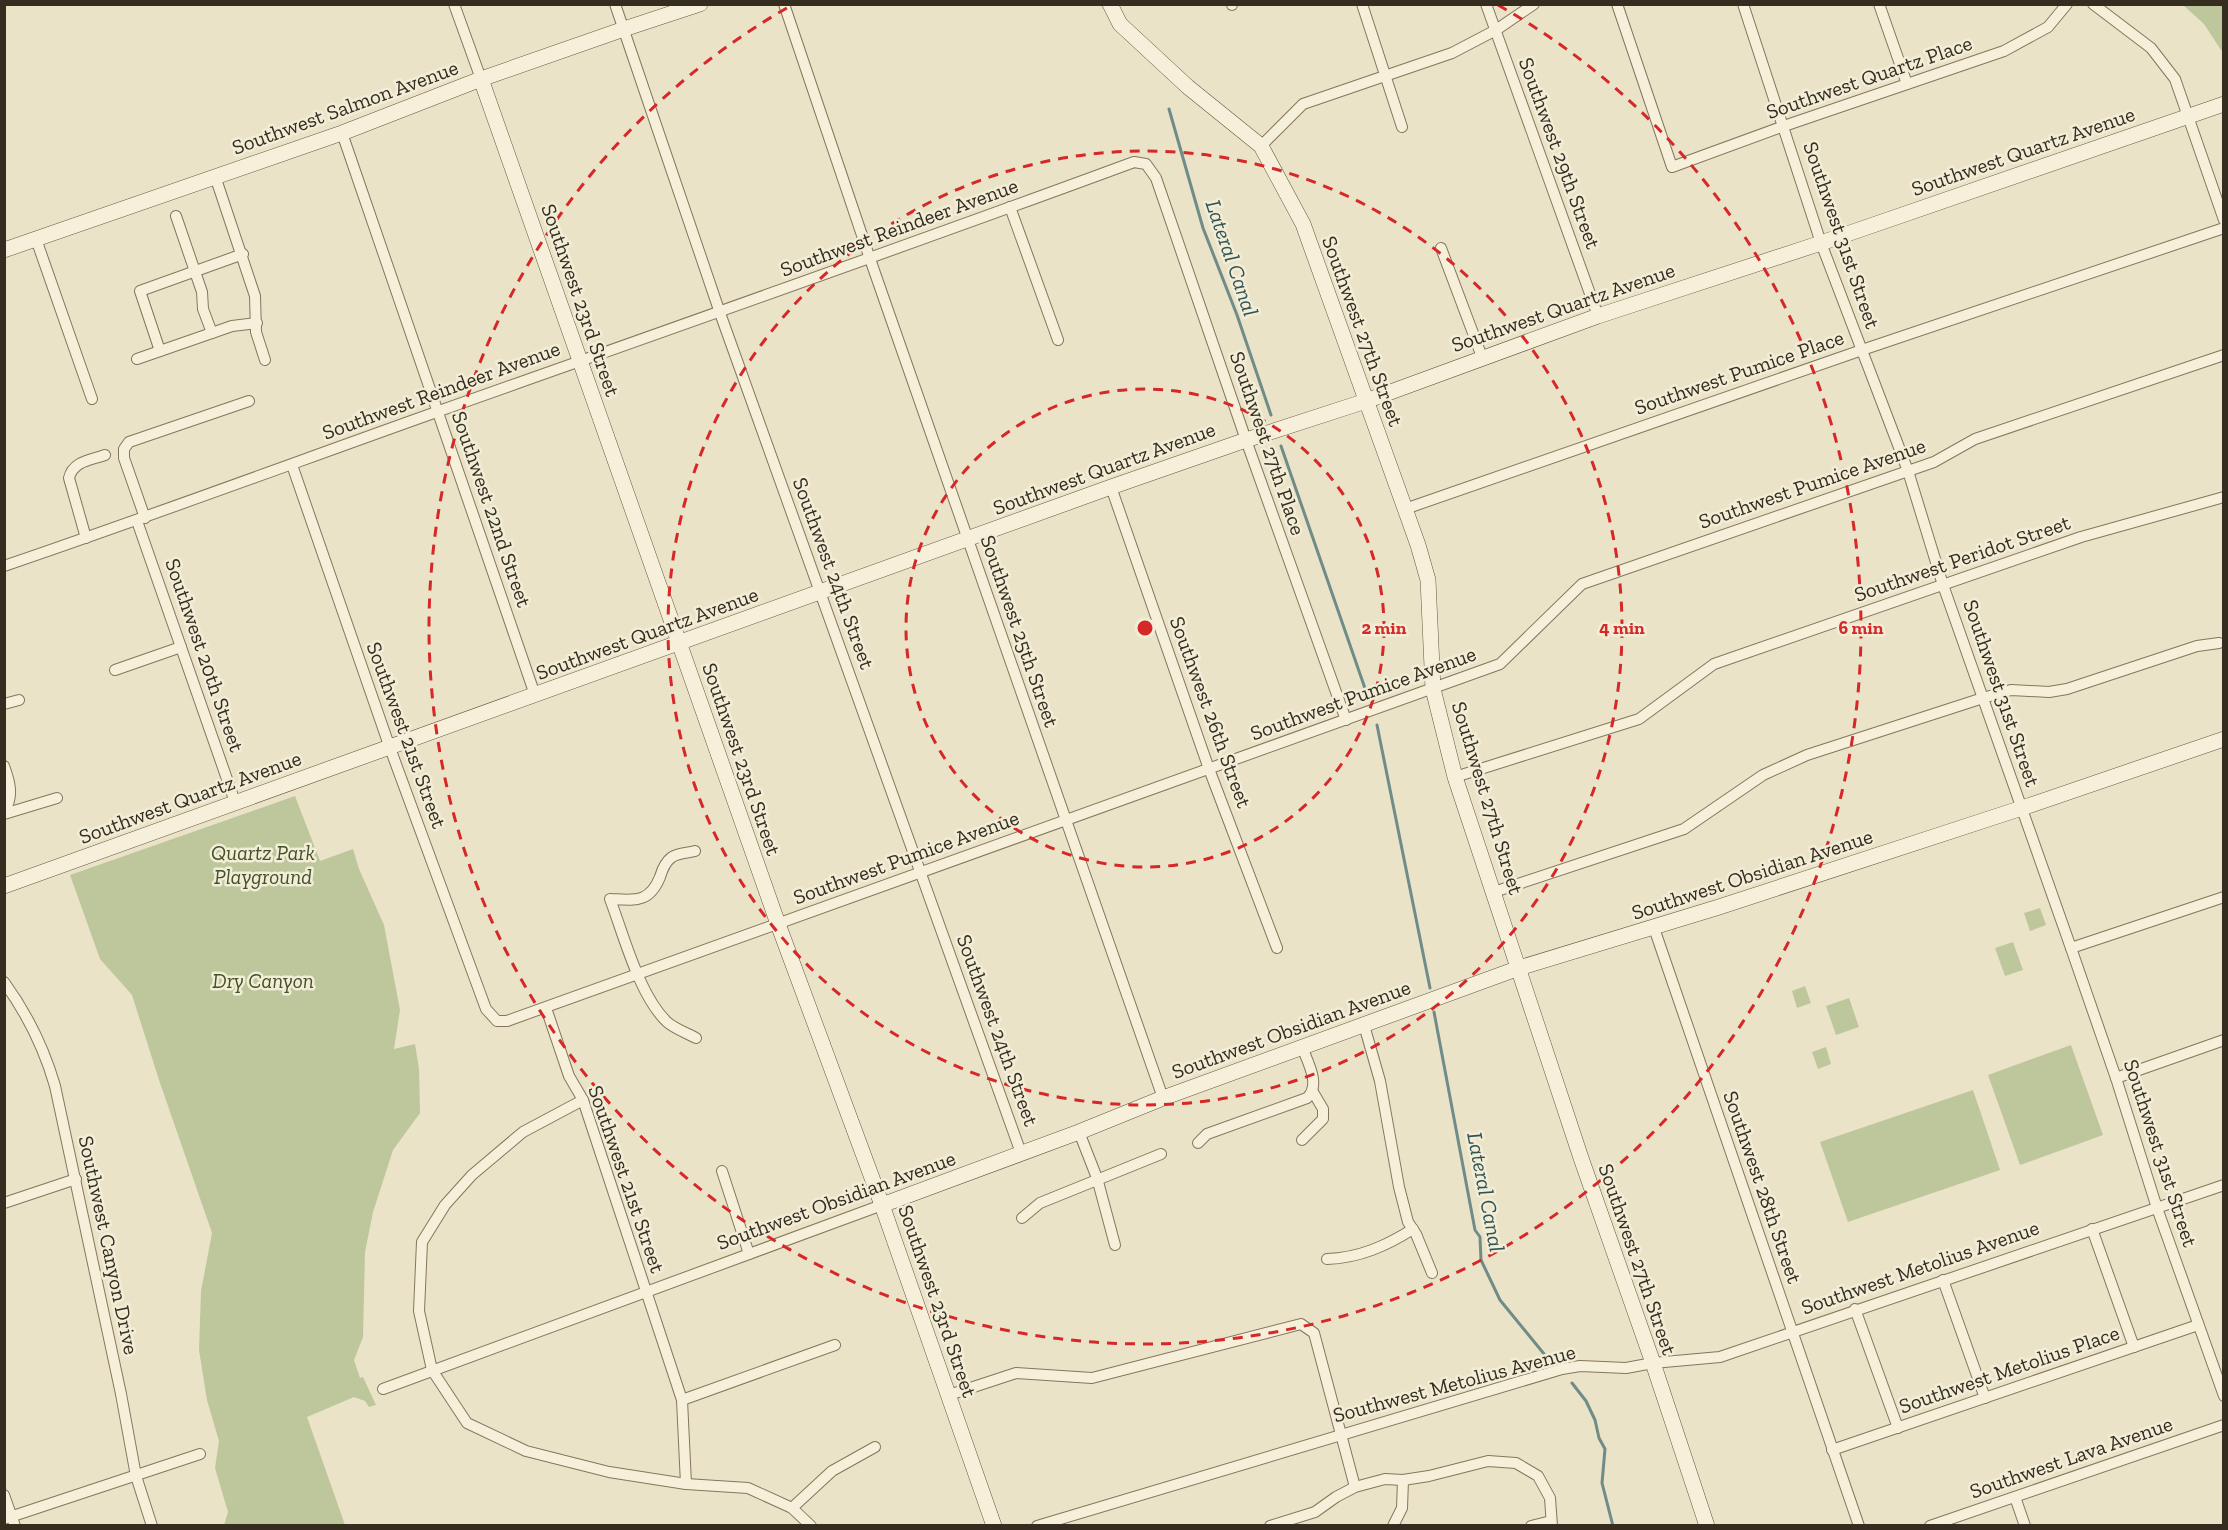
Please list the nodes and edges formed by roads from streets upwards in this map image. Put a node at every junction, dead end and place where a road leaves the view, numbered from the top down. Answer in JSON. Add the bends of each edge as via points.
{"nodes":[{"id":1,"x":454,"y":4,"type":"edge"},
{"id":2,"x":615,"y":4,"type":"edge"},
{"id":3,"x":700,"y":4,"type":"edge"},
{"id":4,"x":784,"y":4,"type":"edge"},
{"id":5,"x":1110,"y":4,"type":"edge"},
{"id":6,"x":1362,"y":4,"type":"edge"},
{"id":7,"x":1486,"y":4,"type":"edge"},
{"id":8,"x":1534,"y":4,"type":"edge"},
{"id":9,"x":1617,"y":4,"type":"edge"},
{"id":10,"x":1743,"y":4,"type":"edge"},
{"id":11,"x":1880,"y":4,"type":"edge"},
{"id":12,"x":2067,"y":4,"type":"edge"},
{"id":13,"x":2093,"y":4,"type":"edge"},
{"id":14,"x":624,"y":28,"type":"junction"},
{"id":15,"x":1496,"y":30,"type":"junction"},
{"id":16,"x":1386,"y":76,"type":"junction"},
{"id":17,"x":481,"y":79,"type":"junction"},
{"id":18,"x":1907,"y":84,"type":"junction"},
{"id":19,"x":2223,"y":104,"type":"edge"},
{"id":20,"x":2187,"y":117,"type":"junction"},
{"id":21,"x":1784,"y":126,"type":"junction"},
{"id":22,"x":1402,"y":127,"type":"dead end"},
{"id":23,"x":342,"y":133,"type":"junction"},
{"id":24,"x":1261,"y":146,"type":"junction"},
{"id":25,"x":215,"y":176,"type":"junction"},
{"id":26,"x":1156,"y":178,"type":"joint"},
{"id":27,"x":1010,"y":207,"type":"junction"},
{"id":28,"x":176,"y":216,"type":"dead end"},
{"id":29,"x":2223,"y":220,"type":"edge"},
{"id":30,"x":2223,"y":228,"type":"edge"},
{"id":31,"x":36,"y":239,"type":"junction"},
{"id":32,"x":1821,"y":243,"type":"junction"},
{"id":33,"x":1441,"y":248,"type":"dead end"},
{"id":34,"x":4,"y":250,"type":"edge"},
{"id":35,"x":243,"y":254,"type":"junction"},
{"id":36,"x":869,"y":256,"type":"junction"},
{"id":37,"x":194,"y":272,"type":"junction"},
{"id":38,"x":720,"y":313,"type":"junction"},
{"id":39,"x":1598,"y":316,"type":"junction"},
{"id":40,"x":257,"y":322,"type":"junction"},
{"id":41,"x":212,"y":333,"type":"junction"},
{"id":42,"x":1058,"y":340,"type":"dead end"},
{"id":43,"x":1862,"y":350,"type":"junction"},
{"id":44,"x":160,"y":351,"type":"junction"},
{"id":45,"x":2223,"y":355,"type":"edge"},
{"id":46,"x":1482,"y":357,"type":"junction"},
{"id":47,"x":137,"y":359,"type":"dead end"},
{"id":48,"x":265,"y":360,"type":"dead end"},
{"id":49,"x":580,"y":361,"type":"junction"},
{"id":50,"x":92,"y":399,"type":"dead end"},
{"id":51,"x":249,"y":401,"type":"dead end"},
{"id":52,"x":1366,"y":401,"type":"junction"},
{"id":53,"x":438,"y":411,"type":"junction"},
{"id":54,"x":1246,"y":440,"type":"junction"},
{"id":55,"x":105,"y":455,"type":"dead end"},
{"id":56,"x":292,"y":465,"type":"junction"},
{"id":57,"x":1908,"y":471,"type":"junction"},
{"id":58,"x":1111,"y":487,"type":"junction"},
{"id":59,"x":2223,"y":497,"type":"edge"},
{"id":60,"x":1405,"y":509,"type":"junction"},
{"id":61,"x":141,"y":520,"type":"junction"},
{"id":62,"x":86,"y":538,"type":"junction"},
{"id":63,"x":968,"y":539,"type":"junction"},
{"id":64,"x":4,"y":567,"type":"edge"},
{"id":65,"x":1943,"y":585,"type":"junction"},
{"id":66,"x":820,"y":593,"type":"junction"},
{"id":67,"x":679,"y":643,"type":"junction"},
{"id":68,"x":2219,"y":643,"type":"dead end"},
{"id":69,"x":181,"y":647,"type":"junction"},
{"id":70,"x":115,"y":670,"type":"dead end"},
{"id":71,"x":1433,"y":689,"type":"junction"},
{"id":72,"x":536,"y":695,"type":"junction"},
{"id":73,"x":1983,"y":698,"type":"junction"},
{"id":74,"x":19,"y":700,"type":"dead end"},
{"id":75,"x":4,"y":704,"type":"edge"},
{"id":76,"x":1346,"y":720,"type":"junction"},
{"id":77,"x":2223,"y":739,"type":"edge"},
{"id":78,"x":390,"y":748,"type":"junction"},
{"id":79,"x":4,"y":766,"type":"edge"},
{"id":80,"x":1209,"y":769,"type":"junction"},
{"id":81,"x":1455,"y":777,"type":"junction"},
{"id":82,"x":57,"y":798,"type":"dead end"},
{"id":83,"x":235,"y":802,"type":"junction"},
{"id":84,"x":2022,"y":808,"type":"junction"},
{"id":85,"x":4,"y":813,"type":"edge"},
{"id":86,"x":1065,"y":821,"type":"junction"},
{"id":87,"x":695,"y":851,"type":"dead end"},
{"id":88,"x":921,"y":872,"type":"junction"},
{"id":89,"x":4,"y":886,"type":"edge"},
{"id":90,"x":1494,"y":892,"type":"junction"},
{"id":91,"x":2223,"y":897,"type":"edge"},
{"id":92,"x":778,"y":924,"type":"junction"},
{"id":93,"x":1654,"y":928,"type":"junction"},
{"id":94,"x":1277,"y":948,"type":"dead end"},
{"id":95,"x":2071,"y":948,"type":"junction"},
{"id":96,"x":1520,"y":968,"type":"junction"},
{"id":97,"x":638,"y":974,"type":"junction"},
{"id":98,"x":4,"y":982,"type":"edge"},
{"id":99,"x":546,"y":1008,"type":"junction"},
{"id":100,"x":490,"y":1016,"type":"joint"},
{"id":101,"x":1364,"y":1025,"type":"junction"},
{"id":102,"x":696,"y":1038,"type":"dead end"},
{"id":103,"x":2223,"y":1040,"type":"edge"},
{"id":104,"x":1302,"y":1047,"type":"junction"},
{"id":105,"x":2116,"y":1078,"type":"junction"},
{"id":106,"x":1313,"y":1092,"type":"junction"},
{"id":107,"x":1163,"y":1098,"type":"junction"},
{"id":108,"x":583,"y":1100,"type":"junction"},
{"id":109,"x":1079,"y":1132,"type":"junction"},
{"id":110,"x":1302,"y":1140,"type":"dead end"},
{"id":111,"x":1198,"y":1143,"type":"dead end"},
{"id":112,"x":1021,"y":1153,"type":"junction"},
{"id":113,"x":1161,"y":1155,"type":"dead end"},
{"id":114,"x":722,"y":1171,"type":"dead end"},
{"id":115,"x":1097,"y":1178,"type":"junction"},
{"id":116,"x":76,"y":1179,"type":"junction"},
{"id":117,"x":2223,"y":1185,"type":"edge"},
{"id":118,"x":4,"y":1203,"type":"edge"},
{"id":119,"x":882,"y":1205,"type":"junction"},
{"id":120,"x":2157,"y":1208,"type":"junction"},
{"id":121,"x":1022,"y":1218,"type":"dead end"},
{"id":122,"x":1413,"y":1229,"type":"junction"},
{"id":123,"x":2092,"y":1229,"type":"junction"},
{"id":124,"x":1115,"y":1245,"type":"dead end"},
{"id":125,"x":749,"y":1254,"type":"junction"},
{"id":126,"x":1327,"y":1258,"type":"dead end"},
{"id":127,"x":1432,"y":1273,"type":"dead end"},
{"id":128,"x":1943,"y":1280,"type":"junction"},
{"id":129,"x":646,"y":1295,"type":"junction"},
{"id":130,"x":1855,"y":1309,"type":"junction"},
{"id":131,"x":2198,"y":1325,"type":"junction"},
{"id":132,"x":1791,"y":1331,"type":"junction"},
{"id":133,"x":836,"y":1345,"type":"dead end"},
{"id":134,"x":2134,"y":1347,"type":"junction"},
{"id":135,"x":1653,"y":1363,"type":"junction"},
{"id":136,"x":432,"y":1370,"type":"junction"},
{"id":137,"x":383,"y":1389,"type":"dead end"},
{"id":138,"x":949,"y":1395,"type":"junction"},
{"id":139,"x":2223,"y":1396,"type":"edge"},
{"id":140,"x":1985,"y":1398,"type":"junction"},
{"id":141,"x":682,"y":1400,"type":"junction"},
{"id":142,"x":2223,"y":1425,"type":"edge"},
{"id":143,"x":1898,"y":1428,"type":"junction"},
{"id":144,"x":1340,"y":1434,"type":"junction"},
{"id":145,"x":875,"y":1447,"type":"dead end"},
{"id":146,"x":1832,"y":1450,"type":"junction"},
{"id":147,"x":200,"y":1454,"type":"dead end"},
{"id":148,"x":136,"y":1476,"type":"junction"},
{"id":149,"x":1403,"y":1480,"type":"junction"},
{"id":150,"x":686,"y":1484,"type":"junction"},
{"id":151,"x":1355,"y":1487,"type":"junction"},
{"id":152,"x":4,"y":1495,"type":"edge"},
{"id":153,"x":2015,"y":1497,"type":"junction"},
{"id":154,"x":792,"y":1508,"type":"junction"},
{"id":155,"x":11,"y":1520,"type":"edge"},
{"id":156,"x":1552,"y":1523,"type":"edge"},
{"id":157,"x":152,"y":1526,"type":"edge"},
{"id":158,"x":811,"y":1526,"type":"edge"},
{"id":159,"x":994,"y":1526,"type":"edge"},
{"id":160,"x":1038,"y":1526,"type":"edge"},
{"id":161,"x":1270,"y":1526,"type":"edge"},
{"id":162,"x":1393,"y":1526,"type":"edge"},
{"id":163,"x":1531,"y":1526,"type":"edge"},
{"id":164,"x":1707,"y":1526,"type":"edge"},
{"id":165,"x":1859,"y":1526,"type":"edge"},
{"id":166,"x":1930,"y":1526,"type":"edge"},
{"id":167,"x":2025,"y":1526,"type":"edge"}],
"edges":[{"from":1,"to":17,"type":"street","name":"Southwest 23rd Street"},
{"from":2,"to":14,"type":"street","name":"Southwest 24th Street"},
{"from":3,"to":14,"type":"street","name":"Southwest Salmon Avenue"},
{"from":4,"to":36,"type":"street","name":"Southwest 25th Street"},
{"from":5,"to":24,"type":"street","name":"Southwest 27th Street","via":[[1120,24],[1188,87]]},
{"from":6,"to":16,"type":"street"},
{"from":7,"to":15,"type":"street","name":"Southwest 29th Street"},
{"from":8,"to":15,"type":"street"},
{"from":9,"to":21,"type":"street","name":"Southwest Quartz Place","via":[[1672,168]]},
{"from":10,"to":21,"type":"street","name":"Southwest 31st Street"},
{"from":11,"to":18,"type":"street"},
{"from":12,"to":18,"type":"street","name":"Southwest Quartz Place","via":[[2048,27],[2004,51]]},
{"from":13,"to":20,"type":"street","via":[[2151,48],[2175,80]]},
{"from":14,"to":17,"type":"street","name":"Southwest Salmon Avenue"},
{"from":14,"to":38,"type":"street","name":"Southwest 24th Street"},
{"from":15,"to":16,"type":"street","via":[[1452,53]]},
{"from":15,"to":39,"type":"street","name":"Southwest 29th Street"},
{"from":16,"to":22,"type":"street"},
{"from":16,"to":24,"type":"street","via":[[1303,104]]},
{"from":17,"to":23,"type":"street","name":"Southwest Salmon Avenue"},
{"from":17,"to":49,"type":"street","name":"Southwest 23rd Street"},
{"from":18,"to":21,"type":"street","name":"Southwest Quartz Place"},
{"from":19,"to":20,"type":"street","name":"Southwest Quartz Avenue"},
{"from":20,"to":29,"type":"street"},
{"from":20,"to":32,"type":"street","name":"Southwest Quartz Avenue"},
{"from":21,"to":32,"type":"street","name":"Southwest 31st Street"},
{"from":23,"to":25,"type":"street","name":"Southwest Salmon Avenue"},
{"from":23,"to":53,"type":"street","name":"Southwest 22nd Street"},
{"from":24,"to":52,"type":"street","name":"Southwest 27th Street","via":[[1303,224]]},
{"from":25,"to":31,"type":"street","name":"Southwest Salmon Avenue"},
{"from":25,"to":35,"type":"street"},
{"from":26,"to":27,"type":"street","name":"Southwest Reindeer Avenue","via":[[1146,164],[1134,162]]},
{"from":26,"to":54,"type":"street","name":"Southwest 27th Place"},
{"from":27,"to":36,"type":"street","name":"Southwest Reindeer Avenue"},
{"from":27,"to":42,"type":"street"},
{"from":28,"to":37,"type":"street"},
{"from":30,"to":43,"type":"street","name":"Southwest Pumice Place"},
{"from":31,"to":34,"type":"street","name":"Southwest Salmon Avenue"},
{"from":31,"to":50,"type":"street"},
{"from":32,"to":39,"type":"street","name":"Southwest Quartz Avenue"},
{"from":32,"to":43,"type":"street","name":"Southwest 31st Street"},
{"from":33,"to":46,"type":"street"},
{"from":35,"to":37,"type":"street"},
{"from":35,"to":40,"type":"street","via":[[255,296]]},
{"from":36,"to":38,"type":"street","name":"Southwest Reindeer Avenue"},
{"from":36,"to":63,"type":"street","name":"Southwest 25th Street"},
{"from":37,"to":41,"type":"street"},
{"from":37,"to":44,"type":"street","via":[[140,291]]},
{"from":38,"to":49,"type":"street","name":"Southwest Reindeer Avenue"},
{"from":38,"to":66,"type":"street","name":"Southwest 24th Street"},
{"from":39,"to":46,"type":"street","name":"Southwest Quartz Avenue"},
{"from":40,"to":41,"type":"street"},
{"from":40,"to":48,"type":"street","via":[[256,332]]},
{"from":41,"to":44,"type":"street"},
{"from":43,"to":57,"type":"street","name":"Southwest 31st Street"},
{"from":43,"to":60,"type":"street","name":"Southwest Pumice Place"},
{"from":44,"to":47,"type":"street"},
{"from":45,"to":57,"type":"street","name":"Southwest Pumice Avenue","via":[[1975,439],[1934,462]]},
{"from":46,"to":52,"type":"street","name":"Southwest Quartz Avenue"},
{"from":49,"to":53,"type":"street","name":"Southwest Reindeer Avenue"},
{"from":49,"to":67,"type":"street","name":"Southwest 23rd Street"},
{"from":51,"to":61,"type":"street","name":"Southwest 20th Street","via":[[129,442],[123,458]]},
{"from":52,"to":54,"type":"street","name":"Southwest Quartz Avenue"},
{"from":52,"to":60,"type":"street","name":"Southwest 27th Street"},
{"from":53,"to":56,"type":"street","name":"Southwest Reindeer Avenue"},
{"from":53,"to":72,"type":"street","name":"Southwest 22nd Street"},
{"from":54,"to":58,"type":"street","name":"Southwest Quartz Avenue"},
{"from":54,"to":76,"type":"street","name":"Southwest 27th Place"},
{"from":55,"to":62,"type":"street","via":[[75,466],[69,478]]},
{"from":56,"to":61,"type":"street","name":"Southwest Reindeer Avenue"},
{"from":56,"to":78,"type":"street","name":"Southwest 21st Street"},
{"from":57,"to":65,"type":"street","name":"Southwest 31st Street"},
{"from":57,"to":71,"type":"street","name":"Southwest Pumice Avenue","via":[[1582,584],[1500,664]]},
{"from":58,"to":63,"type":"street","name":"Southwest Quartz Avenue"},
{"from":58,"to":80,"type":"street","name":"Southwest 26th Street"},
{"from":59,"to":65,"type":"street","name":"Southwest Peridot Street","via":[[2081,537]]},
{"from":60,"to":71,"type":"street","name":"Southwest 27th Street","via":[[1428,580]]},
{"from":61,"to":62,"type":"street","name":"Southwest Reindeer Avenue"},
{"from":61,"to":69,"type":"street","name":"Southwest 20th Street"},
{"from":62,"to":64,"type":"street","name":"Southwest Reindeer Avenue"},
{"from":63,"to":66,"type":"street","name":"Southwest Quartz Avenue"},
{"from":63,"to":86,"type":"street","name":"Southwest 25th Street"},
{"from":65,"to":73,"type":"street","name":"Southwest 31st Street"},
{"from":65,"to":81,"type":"street","name":"Southwest Peridot Street","via":[[1714,664],[1640,719]]},
{"from":66,"to":67,"type":"street","name":"Southwest Quartz Avenue"},
{"from":66,"to":88,"type":"street","name":"Southwest 24th Street"},
{"from":67,"to":72,"type":"street","name":"Southwest Quartz Avenue"},
{"from":67,"to":92,"type":"street","name":"Southwest 23rd Street"},
{"from":68,"to":73,"type":"street","via":[[2197,646],[2067,689],[2011,690]]},
{"from":69,"to":70,"type":"street"},
{"from":69,"to":83,"type":"street","name":"Southwest 20th Street"},
{"from":71,"to":76,"type":"street","name":"Southwest Pumice Avenue"},
{"from":71,"to":81,"type":"street","name":"Southwest 27th Street"},
{"from":72,"to":78,"type":"street","name":"Southwest Quartz Avenue"},
{"from":73,"to":84,"type":"street","name":"Southwest 31st Street"},
{"from":73,"to":90,"type":"street","via":[[1807,755],[1763,775],[1684,828]]},
{"from":74,"to":75,"type":"street"},
{"from":76,"to":80,"type":"street","name":"Southwest Pumice Avenue"},
{"from":77,"to":84,"type":"street","name":"Southwest Obsidian Avenue"},
{"from":78,"to":83,"type":"street","name":"Southwest Quartz Avenue"},
{"from":78,"to":100,"type":"street","name":"Southwest 21st Street"},
{"from":79,"to":85,"type":"street","via":[[11,783]]},
{"from":80,"to":86,"type":"street","name":"Southwest Pumice Avenue"},
{"from":80,"to":94,"type":"street","name":"Southwest 26th Street"},
{"from":81,"to":90,"type":"street","name":"Southwest 27th Street"},
{"from":82,"to":85,"type":"street"},
{"from":83,"to":89,"type":"street","name":"Southwest Quartz Avenue"},
{"from":84,"to":93,"type":"street","name":"Southwest Obsidian Avenue"},
{"from":84,"to":95,"type":"street","name":"Southwest 31st Street"},
{"from":86,"to":88,"type":"street","name":"Southwest Pumice Avenue"},
{"from":86,"to":107,"type":"street","name":"Southwest 25th Street"},
{"from":87,"to":97,"type":"street","via":[[673,857],[648,896],[638,900],[610,898]]},
{"from":88,"to":92,"type":"street","name":"Southwest Pumice Avenue"},
{"from":88,"to":112,"type":"street","name":"Southwest 24th Street"},
{"from":90,"to":96,"type":"street","name":"Southwest 27th Street"},
{"from":91,"to":95,"type":"street"},
{"from":92,"to":97,"type":"street","name":"Southwest Pumice Avenue"},
{"from":92,"to":119,"type":"street","name":"Southwest 23rd Street"},
{"from":93,"to":96,"type":"street","name":"Southwest Obsidian Avenue"},
{"from":93,"to":132,"type":"street","name":"Southwest 28th Street"},
{"from":95,"to":105,"type":"street","name":"Southwest 31st Street"},
{"from":96,"to":101,"type":"street","name":"Southwest Obsidian Avenue"},
{"from":96,"to":135,"type":"street","name":"Southwest 27th Street"},
{"from":97,"to":99,"type":"street","name":"Southwest Pumice Avenue"},
{"from":97,"to":102,"type":"street","via":[[652,1003],[668,1023]]},
{"from":98,"to":116,"type":"street","name":"Southwest Canyon Drive","via":[[47,1058]]},
{"from":99,"to":100,"type":"street","name":"Southwest Pumice Avenue","via":[[507,1021]]},
{"from":99,"to":108,"type":"street","name":"Southwest 21st Street","via":[[569,1076]]},
{"from":101,"to":104,"type":"street","name":"Southwest Obsidian Avenue"},
{"from":101,"to":122,"type":"street","via":[[1380,1081],[1399,1187]]},
{"from":103,"to":105,"type":"street"},
{"from":104,"to":106,"type":"street","via":[[1314,1083]]},
{"from":104,"to":107,"type":"street","name":"Southwest Obsidian Avenue"},
{"from":105,"to":120,"type":"street","name":"Southwest 31st Street"},
{"from":106,"to":110,"type":"street","via":[[1323,1109],[1323,1119]]},
{"from":106,"to":111,"type":"street","via":[[1307,1098],[1207,1134]]},
{"from":107,"to":109,"type":"street","name":"Southwest Obsidian Avenue"},
{"from":108,"to":129,"type":"street","name":"Southwest 21st Street"},
{"from":108,"to":136,"type":"street","via":[[523,1132],[472,1174],[445,1205],[422,1242],[418,1311]]},
{"from":109,"to":112,"type":"street","name":"Southwest Obsidian Avenue"},
{"from":109,"to":115,"type":"street"},
{"from":112,"to":119,"type":"street","name":"Southwest Obsidian Avenue"},
{"from":113,"to":115,"type":"street"},
{"from":114,"to":125,"type":"street"},
{"from":115,"to":121,"type":"street","via":[[1040,1203]]},
{"from":115,"to":124,"type":"street"},
{"from":116,"to":118,"type":"street"},
{"from":116,"to":148,"type":"street","name":"Southwest Canyon Drive"},
{"from":117,"to":120,"type":"street","name":"Southwest Metolius Avenue"},
{"from":119,"to":125,"type":"street","name":"Southwest Obsidian Avenue"},
{"from":119,"to":138,"type":"street","name":"Southwest 23rd Street"},
{"from":120,"to":123,"type":"street","name":"Southwest Metolius Avenue"},
{"from":120,"to":131,"type":"street","name":"Southwest 31st Street"},
{"from":122,"to":126,"type":"street","via":[[1366,1253]]},
{"from":122,"to":127,"type":"street"},
{"from":123,"to":128,"type":"street","name":"Southwest Metolius Avenue"},
{"from":123,"to":134,"type":"street"},
{"from":125,"to":129,"type":"street","name":"Southwest Obsidian Avenue"},
{"from":128,"to":130,"type":"street","name":"Southwest Metolius Avenue"},
{"from":128,"to":140,"type":"street"},
{"from":129,"to":136,"type":"street","name":"Southwest Obsidian Avenue"},
{"from":129,"to":141,"type":"street","name":"Southwest 21st Street"},
{"from":130,"to":132,"type":"street","name":"Southwest Metolius Avenue"},
{"from":130,"to":143,"type":"street"},
{"from":131,"to":134,"type":"street","name":"Southwest Metolius Place"},
{"from":131,"to":139,"type":"street","name":"Southwest 31st Street"},
{"from":132,"to":135,"type":"street","name":"Southwest Metolius Avenue","via":[[1720,1357]]},
{"from":132,"to":146,"type":"street","name":"Southwest 28th Street"},
{"from":133,"to":141,"type":"street"},
{"from":134,"to":140,"type":"street","name":"Southwest Metolius Place"},
{"from":135,"to":144,"type":"street","name":"Southwest Metolius Avenue","via":[[1626,1368],[1562,1369]]},
{"from":135,"to":164,"type":"street","name":"Southwest 27th Street"},
{"from":136,"to":137,"type":"street","name":"Southwest Obsidian Avenue"},
{"from":136,"to":150,"type":"street","via":[[467,1423],[526,1451],[609,1472]]},
{"from":138,"to":144,"type":"street","via":[[1016,1373],[1092,1378],[1301,1324],[1314,1333]]},
{"from":138,"to":159,"type":"street","name":"Southwest 23rd Street"},
{"from":140,"to":143,"type":"street","name":"Southwest Metolius Place"},
{"from":141,"to":150,"type":"street","name":"Southwest 21st Street"},
{"from":142,"to":153,"type":"street","name":"Southwest Lava Avenue"},
{"from":143,"to":146,"type":"street","name":"Southwest Metolius Place"},
{"from":144,"to":151,"type":"street"},
{"from":144,"to":160,"type":"street","name":"Southwest Metolius Avenue"},
{"from":145,"to":154,"type":"street","via":[[832,1471]]},
{"from":146,"to":165,"type":"street","name":"Southwest 28th Street"},
{"from":147,"to":148,"type":"street"},
{"from":148,"to":155,"type":"street"},
{"from":148,"to":157,"type":"street","name":"Southwest Canyon Drive"},
{"from":149,"to":151,"type":"street","via":[[1385,1479]]},
{"from":149,"to":156,"type":"street","via":[[1488,1461],[1516,1464],[1538,1476],[1550,1498]]},
{"from":149,"to":162,"type":"street","via":[[1402,1509]]},
{"from":150,"to":154,"type":"street","via":[[748,1488]]},
{"from":151,"to":161,"type":"street","via":[[1315,1512]]},
{"from":152,"to":155,"type":"street"},
{"from":153,"to":166,"type":"street","name":"Southwest Lava Avenue"},
{"from":153,"to":167,"type":"street"},
{"from":154,"to":158,"type":"street"},
{"from":156,"to":163,"type":"street"}]}
